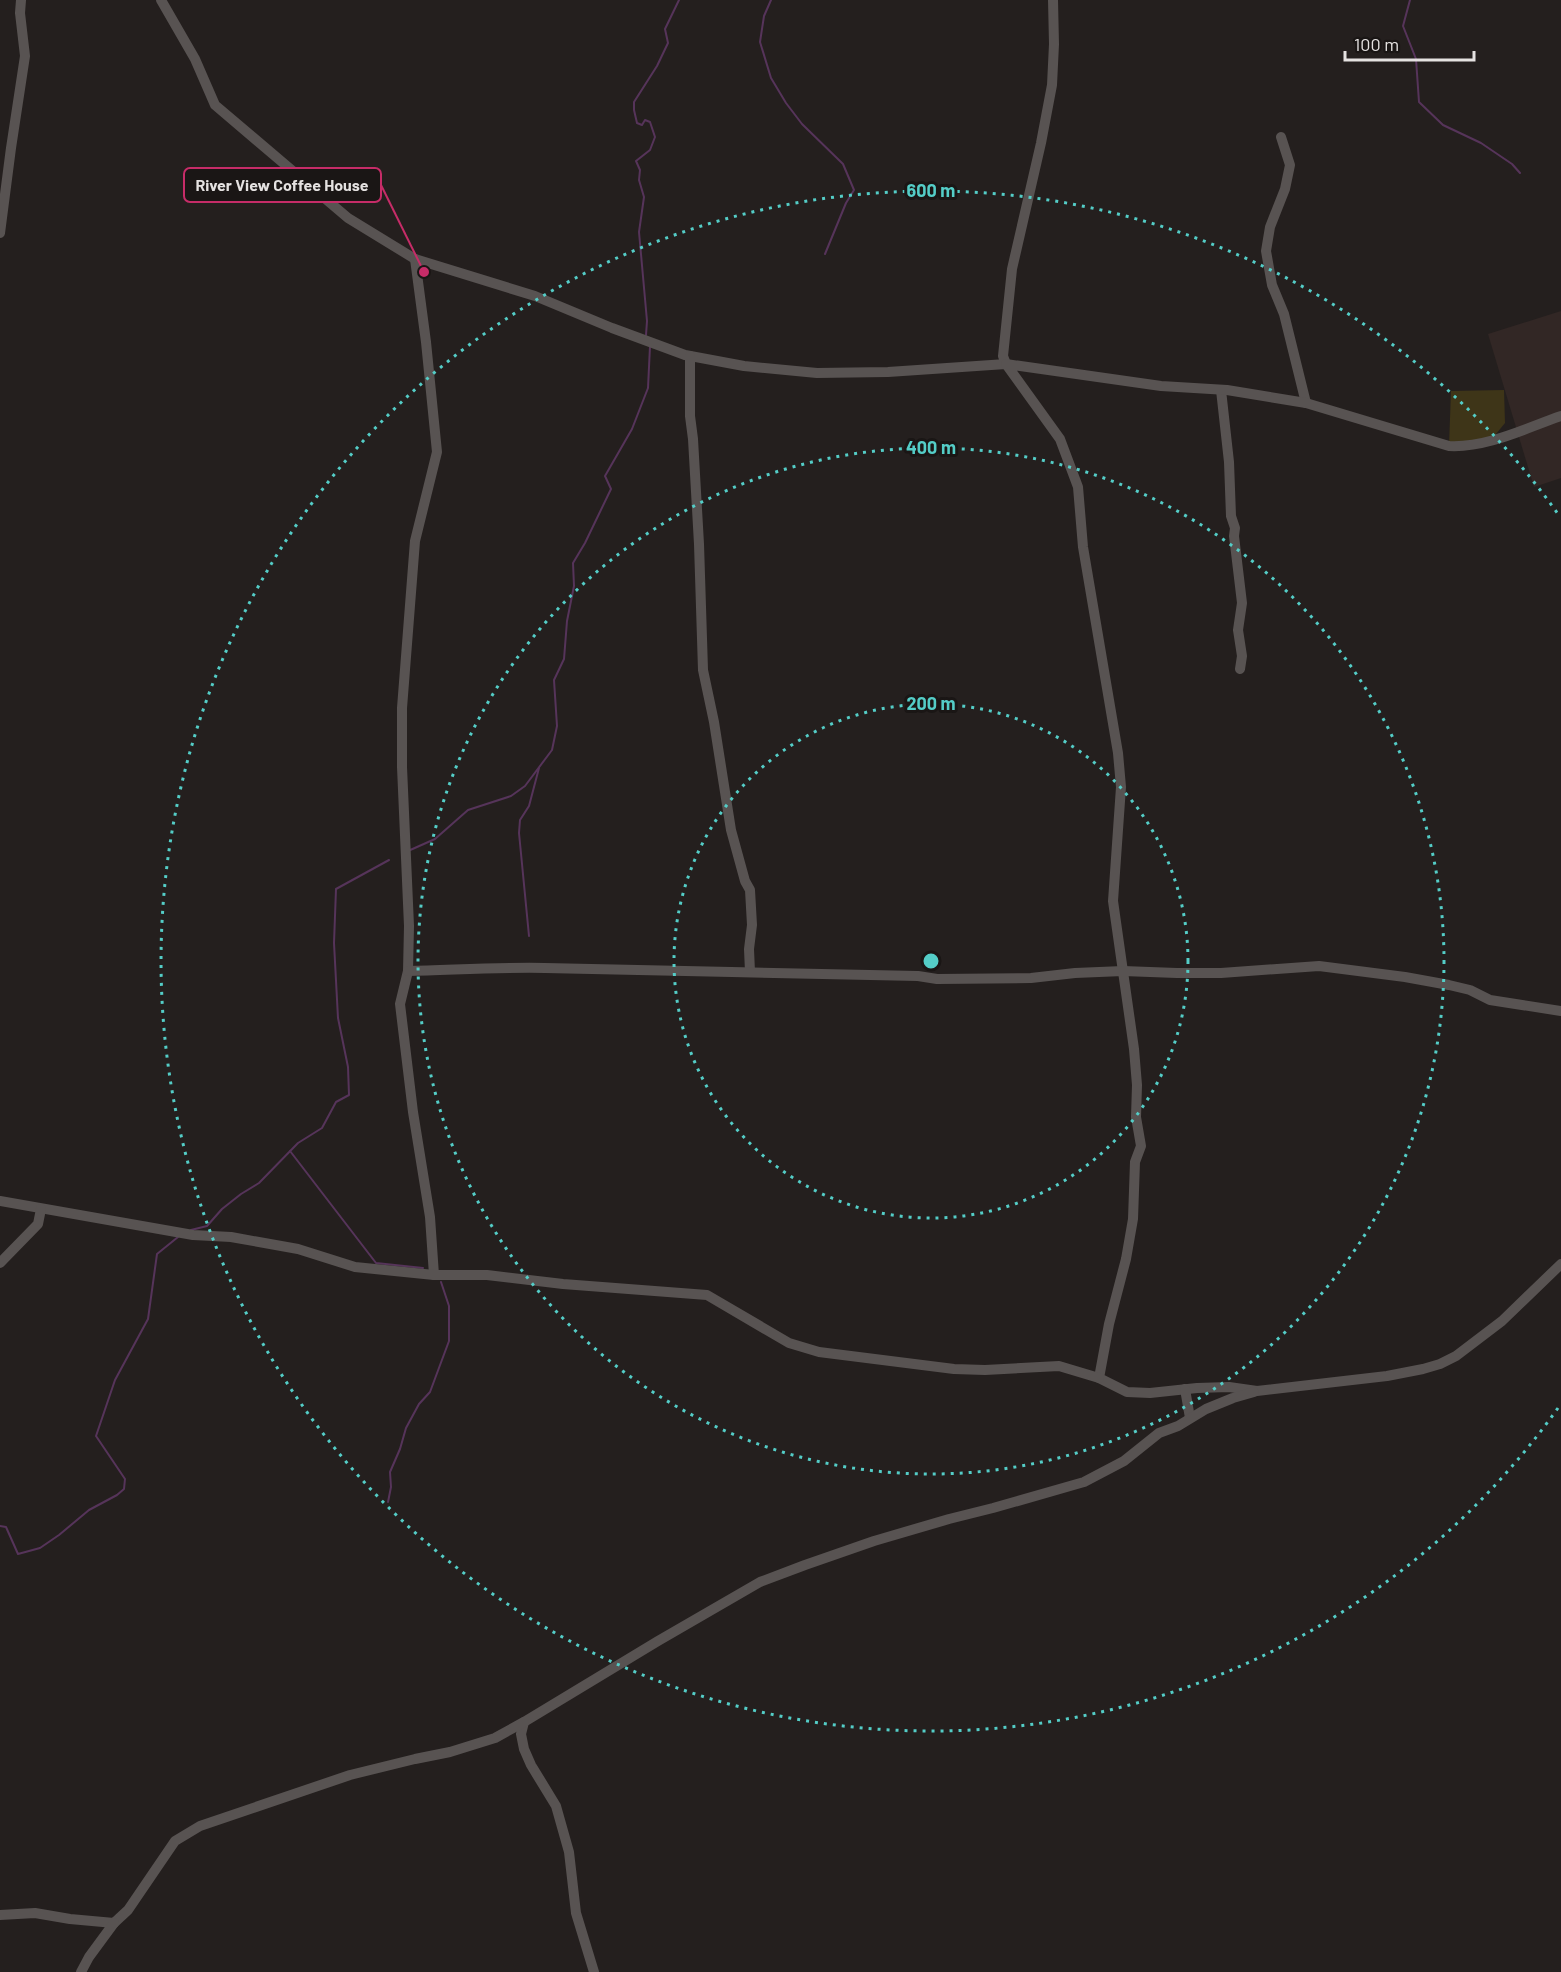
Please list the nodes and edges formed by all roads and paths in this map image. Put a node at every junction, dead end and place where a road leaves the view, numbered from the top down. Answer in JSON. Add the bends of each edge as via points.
{"nodes":[{"id":1,"x":21,"y":0,"type":"edge"},
{"id":2,"x":161,"y":0,"type":"edge"},
{"id":3,"x":1053,"y":0,"type":"edge"},
{"id":4,"x":1281,"y":137,"type":"dead end"},
{"id":5,"x":0,"y":233,"type":"edge"},
{"id":6,"x":415,"y":259,"type":"junction"},
{"id":7,"x":690,"y":356,"type":"junction"},
{"id":8,"x":1006,"y":364,"type":"junction"},
{"id":9,"x":1221,"y":390,"type":"junction"},
{"id":10,"x":1306,"y":403,"type":"junction"},
{"id":11,"x":1561,"y":416,"type":"edge"},
{"id":12,"x":1240,"y":669,"type":"dead end"},
{"id":13,"x":408,"y":971,"type":"junction"},
{"id":14,"x":1123,"y":971,"type":"junction"},
{"id":15,"x":750,"y":972,"type":"junction"},
{"id":16,"x":1561,"y":1011,"type":"edge"},
{"id":17,"x":0,"y":1201,"type":"edge"},
{"id":18,"x":41,"y":1209,"type":"junction"},
{"id":19,"x":0,"y":1263,"type":"edge"},
{"id":20,"x":1561,"y":1264,"type":"edge"},
{"id":21,"x":434,"y":1275,"type":"junction"},
{"id":22,"x":1098,"y":1378,"type":"junction"},
{"id":23,"x":1185,"y":1389,"type":"junction"},
{"id":24,"x":1257,"y":1391,"type":"junction"},
{"id":25,"x":1191,"y":1418,"type":"junction"},
{"id":26,"x":524,"y":1722,"type":"junction"},
{"id":27,"x":0,"y":1914,"type":"edge"},
{"id":28,"x":114,"y":1923,"type":"junction"},
{"id":29,"x":81,"y":1972,"type":"edge"},
{"id":30,"x":594,"y":1972,"type":"edge"}],
"edges":[{"from":1,"to":5,"type":"street","via":[[25,56]]},
{"from":2,"to":6,"type":"street","via":[[195,59],[215,105],[348,218]]},
{"from":3,"to":8,"type":"street","via":[[1052,85],[1012,269]]},
{"from":4,"to":10,"type":"street","via":[[1290,165],[1266,251]]},
{"from":6,"to":7,"type":"street","via":[[535,296]]},
{"from":6,"to":13,"type":"street","via":[[437,452],[415,541],[402,708]]},
{"from":7,"to":8,"type":"street","via":[[817,373]]},
{"from":7,"to":15,"type":"street","via":[[703,670],[731,830],[750,890]]},
{"from":8,"to":9,"type":"street","via":[[1161,386]]},
{"from":8,"to":14,"type":"street","via":[[1060,440],[1078,487],[1083,547],[1119,753],[1121,787],[1113,901]]},
{"from":9,"to":10,"type":"street"},
{"from":9,"to":12,"type":"street","via":[[1241,594]]},
{"from":10,"to":11,"type":"street","via":[[1449,446],[1464,447]]},
{"from":13,"to":15,"type":"street","via":[[543,968]]},
{"from":13,"to":21,"type":"street","via":[[400,1004],[430,1216]]},
{"from":14,"to":15,"type":"street","via":[[949,979]]},
{"from":14,"to":16,"type":"street","via":[[1221,973],[1319,966],[1449,985],[1490,1000]]},
{"from":14,"to":22,"type":"street","via":[[1141,1146],[1135,1162],[1133,1219],[1126,1259]]},
{"from":17,"to":18,"type":"street"},
{"from":18,"to":19,"type":"street","via":[[38,1224]]},
{"from":18,"to":21,"type":"street","via":[[298,1249],[355,1267]]},
{"from":20,"to":24,"type":"street","via":[[1502,1321],[1440,1364],[1387,1376]]},
{"from":21,"to":22,"type":"street","via":[[487,1275],[707,1295],[789,1343],[819,1352],[954,1370],[1059,1366]]},
{"from":22,"to":23,"type":"street","via":[[1127,1392]]},
{"from":23,"to":24,"type":"street","via":[[1229,1387]]},
{"from":23,"to":25,"type":"street"},
{"from":24,"to":25,"type":"street"},
{"from":25,"to":26,"type":"street","via":[[1159,1433],[1124,1461],[1084,1482],[874,1541],[760,1582]]},
{"from":26,"to":28,"type":"street","via":[[495,1738],[350,1775],[200,1826],[175,1842],[128,1910]]},
{"from":26,"to":30,"type":"street","via":[[524,1749],[556,1806],[569,1852],[576,1913]]},
{"from":27,"to":28,"type":"street","via":[[35,1913]]},
{"from":28,"to":29,"type":"street"}]}
